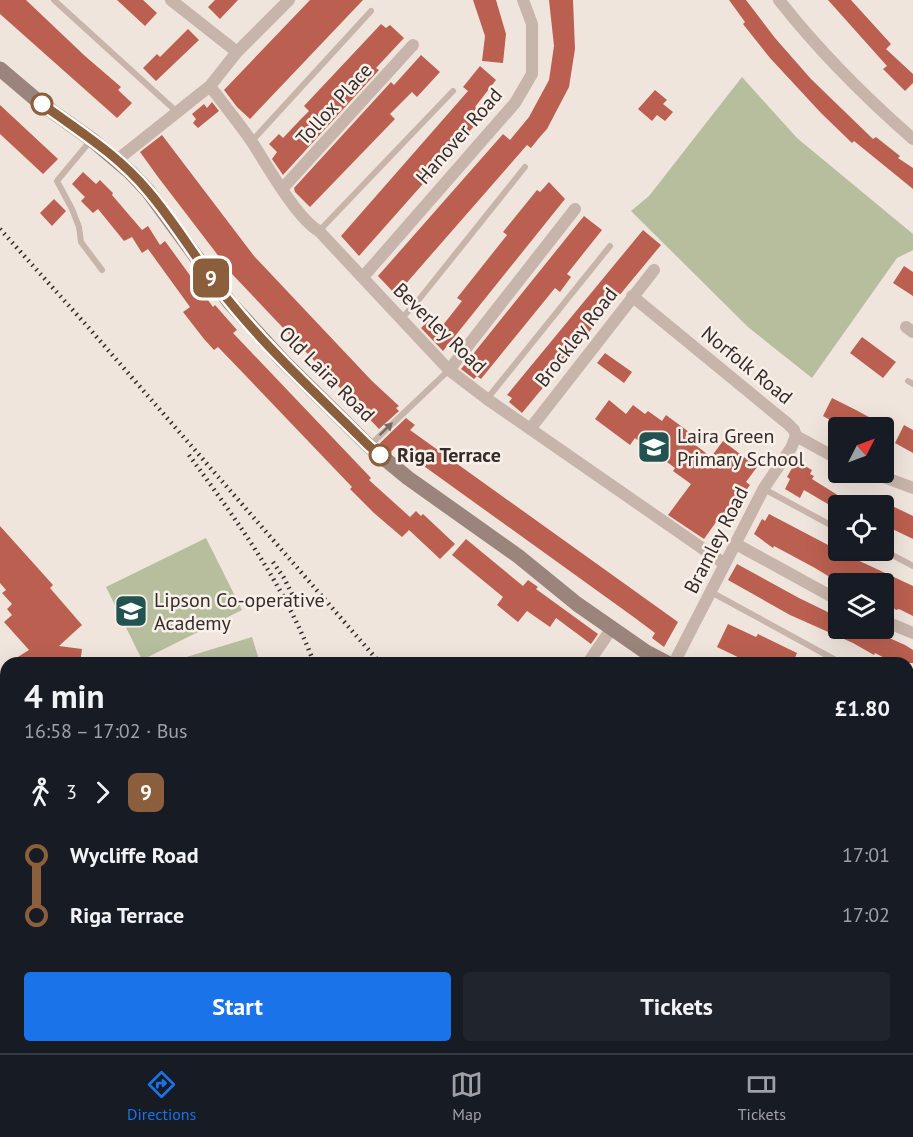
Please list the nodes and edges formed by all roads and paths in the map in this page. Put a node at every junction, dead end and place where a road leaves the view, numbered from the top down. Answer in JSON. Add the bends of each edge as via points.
{"nodes":[{"id":1,"x":54,"y":0,"type":"edge"},
{"id":2,"x":171,"y":0,"type":"edge"},
{"id":3,"x":288,"y":0,"type":"edge"},
{"id":4,"x":524,"y":0,"type":"edge"},
{"id":5,"x":778,"y":0,"type":"edge"},
{"id":6,"x":371,"y":11,"type":"dead end"},
{"id":7,"x":414,"y":45,"type":"dead end"},
{"id":8,"x":237,"y":52,"type":"junction"},
{"id":9,"x":0,"y":69,"type":"edge"},
{"id":10,"x":210,"y":87,"type":"junction"},
{"id":11,"x":453,"y":92,"type":"dead end"},
{"id":12,"x":177,"y":112,"type":"junction"},
{"id":13,"x":91,"y":139,"type":"junction"},
{"id":14,"x":913,"y":139,"type":"edge"},
{"id":15,"x":251,"y":141,"type":"junction"},
{"id":16,"x":117,"y":160,"type":"junction"},
{"id":17,"x":525,"y":167,"type":"dead end"},
{"id":18,"x":282,"y":189,"type":"junction"},
{"id":19,"x":576,"y":209,"type":"dead end"},
{"id":20,"x":319,"y":231,"type":"junction"},
{"id":21,"x":610,"y":246,"type":"dead end"},
{"id":22,"x":102,"y":270,"type":"dead end"},
{"id":23,"x":654,"y":270,"type":"dead end"},
{"id":24,"x":363,"y":277,"type":"junction"},
{"id":25,"x":632,"y":296,"type":"junction"},
{"id":26,"x":400,"y":320,"type":"junction"},
{"id":27,"x":449,"y":370,"type":"junction"},
{"id":28,"x":487,"y":399,"type":"junction"},
{"id":29,"x":530,"y":429,"type":"junction"},
{"id":30,"x":796,"y":436,"type":"junction"},
{"id":31,"x":369,"y":446,"type":"junction"},
{"id":32,"x":828,"y":454,"type":"edge"},
{"id":33,"x":894,"y":481,"type":"edge"},
{"id":34,"x":764,"y":488,"type":"junction"},
{"id":35,"x":913,"y":488,"type":"edge"},
{"id":36,"x":828,"y":523,"type":"edge"},
{"id":37,"x":736,"y":544,"type":"junction"},
{"id":38,"x":894,"y":556,"type":"edge"},
{"id":39,"x":725,"y":564,"type":"junction"},
{"id":40,"x":913,"y":566,"type":"edge"},
{"id":41,"x":711,"y":592,"type":"junction"},
{"id":42,"x":828,"y":595,"type":"edge"},
{"id":43,"x":894,"y":625,"type":"edge"},
{"id":44,"x":612,"y":628,"type":"junction"},
{"id":45,"x":913,"y":633,"type":"edge"},
{"id":46,"x":592,"y":657,"type":"edge"},
{"id":47,"x":656,"y":657,"type":"edge"},
{"id":48,"x":677,"y":657,"type":"edge"},
{"id":49,"x":830,"y":657,"type":"edge"}],
"edges":[{"from":1,"to":12,"type":"lane"},
{"from":2,"to":8,"type":"street"},
{"from":3,"to":8,"type":"street"},
{"from":4,"to":24,"type":"street","name":"Hanover Road","via":[[532,24],[532,74],[515,103]]},
{"from":5,"to":14,"type":"street","via":[[842,73]]},
{"from":6,"to":15,"type":"lane"},
{"from":7,"to":18,"type":"street","name":"Tollox Place"},
{"from":8,"to":10,"type":"street"},
{"from":9,"to":13,"type":"main road","name":"Old Laira Road"},
{"from":10,"to":12,"type":"street"},
{"from":10,"to":15,"type":"street","name":"Beverley Road"},
{"from":11,"to":20,"type":"lane"},
{"from":12,"to":16,"type":"street"},
{"from":13,"to":16,"type":"main road","name":"Old Laira Road"},
{"from":13,"to":22,"type":"lane","via":[[57,181],[75,218],[81,242]]},
{"from":15,"to":18,"type":"street","name":"Beverley Road"},
{"from":16,"to":31,"type":"main road","name":"Old Laira Road","via":[[148,191],[230,303]]},
{"from":17,"to":26,"type":"lane"},
{"from":18,"to":20,"type":"street","name":"Beverley Road","via":[[311,227]]},
{"from":19,"to":27,"type":"street"},
{"from":20,"to":24,"type":"street","name":"Beverley Road"},
{"from":21,"to":28,"type":"lane"},
{"from":23,"to":25,"type":"street","name":"Brockley Road"},
{"from":24,"to":26,"type":"street","name":"Beverley Road"},
{"from":25,"to":29,"type":"street","name":"Brockley Road"},
{"from":25,"to":30,"type":"street","name":"Norfolk Road","via":[[788,424]]},
{"from":26,"to":27,"type":"street","name":"Beverley Road"},
{"from":27,"to":28,"type":"street","name":"Beverley Road"},
{"from":31,"to":27,"type":"lane","one_way":true},
{"from":28,"to":29,"type":"street","name":"Beverley Road"},
{"from":29,"to":39,"type":"street","name":"Beverley Road"},
{"from":30,"to":32,"type":"street","name":"Norfolk Road"},
{"from":30,"to":34,"type":"street","name":"Bramley Road"},
{"from":31,"to":44,"type":"main road","name":"Old Laira Road"},
{"from":33,"to":35,"type":"street"},
{"from":34,"to":36,"type":"lane"},
{"from":34,"to":37,"type":"street","name":"Bramley Road"},
{"from":37,"to":39,"type":"street","name":"Bramley Road"},
{"from":37,"to":42,"type":"street"},
{"from":38,"to":40,"type":"lane"},
{"from":39,"to":41,"type":"street","name":"Bramley Road"},
{"from":41,"to":48,"type":"street","name":"Bramley Road"},
{"from":41,"to":49,"type":"lane"},
{"from":43,"to":45,"type":"street"},
{"from":44,"to":46,"type":"street"},
{"from":44,"to":47,"type":"main road","name":"Old Laira Road"}]}
